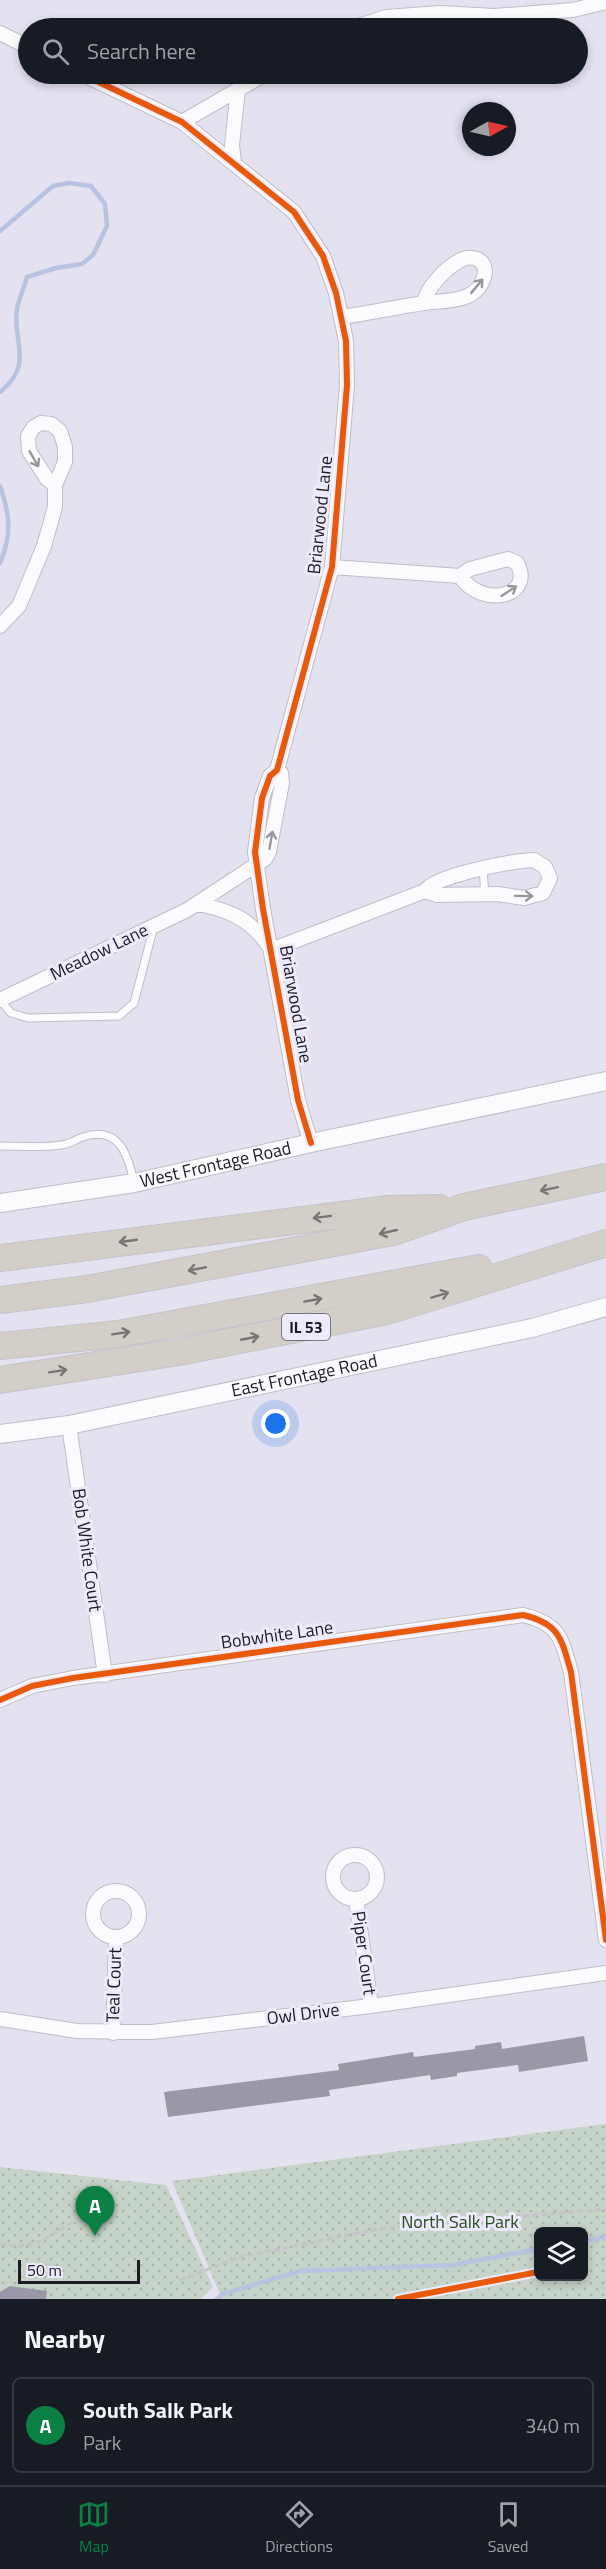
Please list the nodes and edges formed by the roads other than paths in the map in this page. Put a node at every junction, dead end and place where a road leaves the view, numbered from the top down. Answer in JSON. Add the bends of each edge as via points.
{"nodes":[{"id":1,"x":606,"y":2,"type":"edge"},
{"id":2,"x":383,"y":18,"type":"edge"},
{"id":3,"x":0,"y":33,"type":"edge"},
{"id":4,"x":18,"y":42,"type":"edge"},
{"id":5,"x":102,"y":84,"type":"edge"},
{"id":6,"x":247,"y":84,"type":"edge"},
{"id":7,"x":238,"y":89,"type":"junction"},
{"id":8,"x":182,"y":123,"type":"junction"},
{"id":9,"x":234,"y":164,"type":"junction"},
{"id":10,"x":424,"y":303,"type":"dead end"},
{"id":11,"x":342,"y":317,"type":"junction"},
{"id":12,"x":55,"y":485,"type":"dead end"},
{"id":13,"x":332,"y":567,"type":"junction"},
{"id":14,"x":460,"y":576,"type":"dead end"},
{"id":15,"x":0,"y":626,"type":"edge"},
{"id":16,"x":277,"y":770,"type":"junction"},
{"id":17,"x":261,"y":806,"type":"junction"},
{"id":18,"x":277,"y":811,"type":"junction"},
{"id":19,"x":258,"y":864,"type":"junction"},
{"id":20,"x":483,"y":870,"type":"junction"},
{"id":21,"x":424,"y":891,"type":"junction"},
{"id":22,"x":485,"y":894,"type":"junction"},
{"id":23,"x":198,"y":904,"type":"junction"},
{"id":24,"x":154,"y":926,"type":"junction"},
{"id":25,"x":271,"y":950,"type":"junction"},
{"id":26,"x":0,"y":1000,"type":"edge"},
{"id":27,"x":606,"y":1081,"type":"edge"},
{"id":28,"x":311,"y":1143,"type":"junction"},
{"id":29,"x":0,"y":1146,"type":"edge"},
{"id":30,"x":606,"y":1177,"type":"edge"},
{"id":31,"x":134,"y":1183,"type":"junction"},
{"id":32,"x":0,"y":1203,"type":"edge"},
{"id":33,"x":464,"y":1207,"type":"junction"},
{"id":34,"x":606,"y":1244,"type":"edge"},
{"id":35,"x":0,"y":1258,"type":"edge"},
{"id":36,"x":0,"y":1300,"type":"edge"},
{"id":37,"x":606,"y":1307,"type":"edge"},
{"id":38,"x":0,"y":1346,"type":"edge"},
{"id":39,"x":0,"y":1380,"type":"edge"},
{"id":40,"x":69,"y":1425,"type":"junction"},
{"id":41,"x":0,"y":1434,"type":"edge"},
{"id":42,"x":105,"y":1675,"type":"junction"},
{"id":43,"x":0,"y":1700,"type":"edge"},
{"id":44,"x":356,"y":1899,"type":"dead end"},
{"id":45,"x":116,"y":1937,"type":"dead end"},
{"id":46,"x":606,"y":1940,"type":"edge"},
{"id":47,"x":606,"y":1973,"type":"edge"},
{"id":48,"x":371,"y":2006,"type":"junction"},
{"id":49,"x":0,"y":2019,"type":"edge"},
{"id":50,"x":113,"y":2033,"type":"junction"}],
"edges":[{"from":1,"to":2,"type":"street","via":[[573,10],[495,16],[440,13]]},
{"from":3,"to":4,"type":"street"},
{"from":5,"to":8,"type":"street","name":"Briarwood Lane"},
{"from":6,"to":7,"type":"street"},
{"from":7,"to":8,"type":"street"},
{"from":7,"to":9,"type":"street","via":[[232,145]]},
{"from":8,"to":9,"type":"street","name":"Briarwood Lane"},
{"from":9,"to":11,"type":"street","name":"Briarwood Lane","via":[[294,212],[305,227],[326,265]]},
{"from":10,"to":11,"type":"street"},
{"from":11,"to":13,"type":"street","name":"Briarwood Lane","via":[[347,385]]},
{"from":12,"to":15,"type":"street","via":[[55,507],[44,546],[19,606]]},
{"from":13,"to":14,"type":"street"},
{"from":13,"to":16,"type":"street","name":"Briarwood Lane"},
{"from":16,"to":17,"type":"street","name":"Briarwood Lane","via":[[270,776]]},
{"from":16,"to":18,"type":"street","name":"Briarwood Lane","via":[[282,783]]},
{"from":17,"to":18,"type":"lane"},
{"from":17,"to":19,"type":"street","name":"Briarwood Lane","via":[[255,848]]},
{"from":19,"to":18,"type":"street","name":"Briarwood Lane","one_way":true,"via":[[269,852]]},
{"from":19,"to":23,"type":"street","name":"Meadow Lane"},
{"from":19,"to":25,"type":"street","name":"Briarwood Lane"},
{"from":20,"to":21,"type":"street","via":[[446,878]]},
{"from":20,"to":22,"type":"lane"},
{"from":22,"to":20,"type":"street","one_way":true,"via":[[530,898],[543,893],[550,878],[545,867],[534,860]]},
{"from":21,"to":22,"type":"street","via":[[437,895]]},
{"from":21,"to":25,"type":"street"},
{"from":23,"to":24,"type":"street","name":"Meadow Lane"},
{"from":23,"to":25,"type":"street","via":[[230,912],[246,921]]},
{"from":24,"to":26,"type":"street","name":"Meadow Lane"},
{"from":24,"to":26,"type":"lane","via":[[134,1003],[119,1016],[28,1018],[11,1013]]},
{"from":25,"to":28,"type":"street","name":"Briarwood Lane","via":[[298,1100]]},
{"from":27,"to":28,"type":"street","name":"West Frontage Road"},
{"from":28,"to":31,"type":"street","name":"West Frontage Road"},
{"from":29,"to":31,"type":"lane","via":[[60,1145],[84,1137],[106,1136],[125,1150]]},
{"from":30,"to":33,"type":"highway","one_way":true},
{"from":31,"to":32,"type":"street","name":"West Frontage Road"},
{"from":33,"to":35,"type":"highway","one_way":true,"via":[[389,1209]]},
{"from":33,"to":36,"type":"highway","one_way":true,"via":[[393,1232],[87,1289]]},
{"from":38,"to":34,"type":"highway","number":"IL 53","one_way":true,"via":[[118,1334]]},
{"from":39,"to":34,"type":"highway","number":"IL 53","one_way":true,"via":[[179,1352],[387,1311]]},
{"from":37,"to":40,"type":"street","name":"East Frontage Road","via":[[520,1330]]},
{"from":40,"to":41,"type":"street","name":"East Frontage Road"},
{"from":40,"to":42,"type":"street","name":"Bob White Court"},
{"from":42,"to":43,"type":"street","name":"Bobwhite Lane","via":[[32,1686]]},
{"from":42,"to":46,"type":"street","name":"Bobwhite Lane","via":[[523,1615],[541,1619],[557,1632],[571,1672]]},
{"from":44,"to":48,"type":"street","name":"Piper Court"},
{"from":45,"to":50,"type":"street","name":"Teal Court"},
{"from":47,"to":48,"type":"street","name":"Owl Drive"},
{"from":48,"to":50,"type":"street","name":"Owl Drive","via":[[153,2032]]},
{"from":49,"to":50,"type":"street","name":"Owl Drive"}]}
